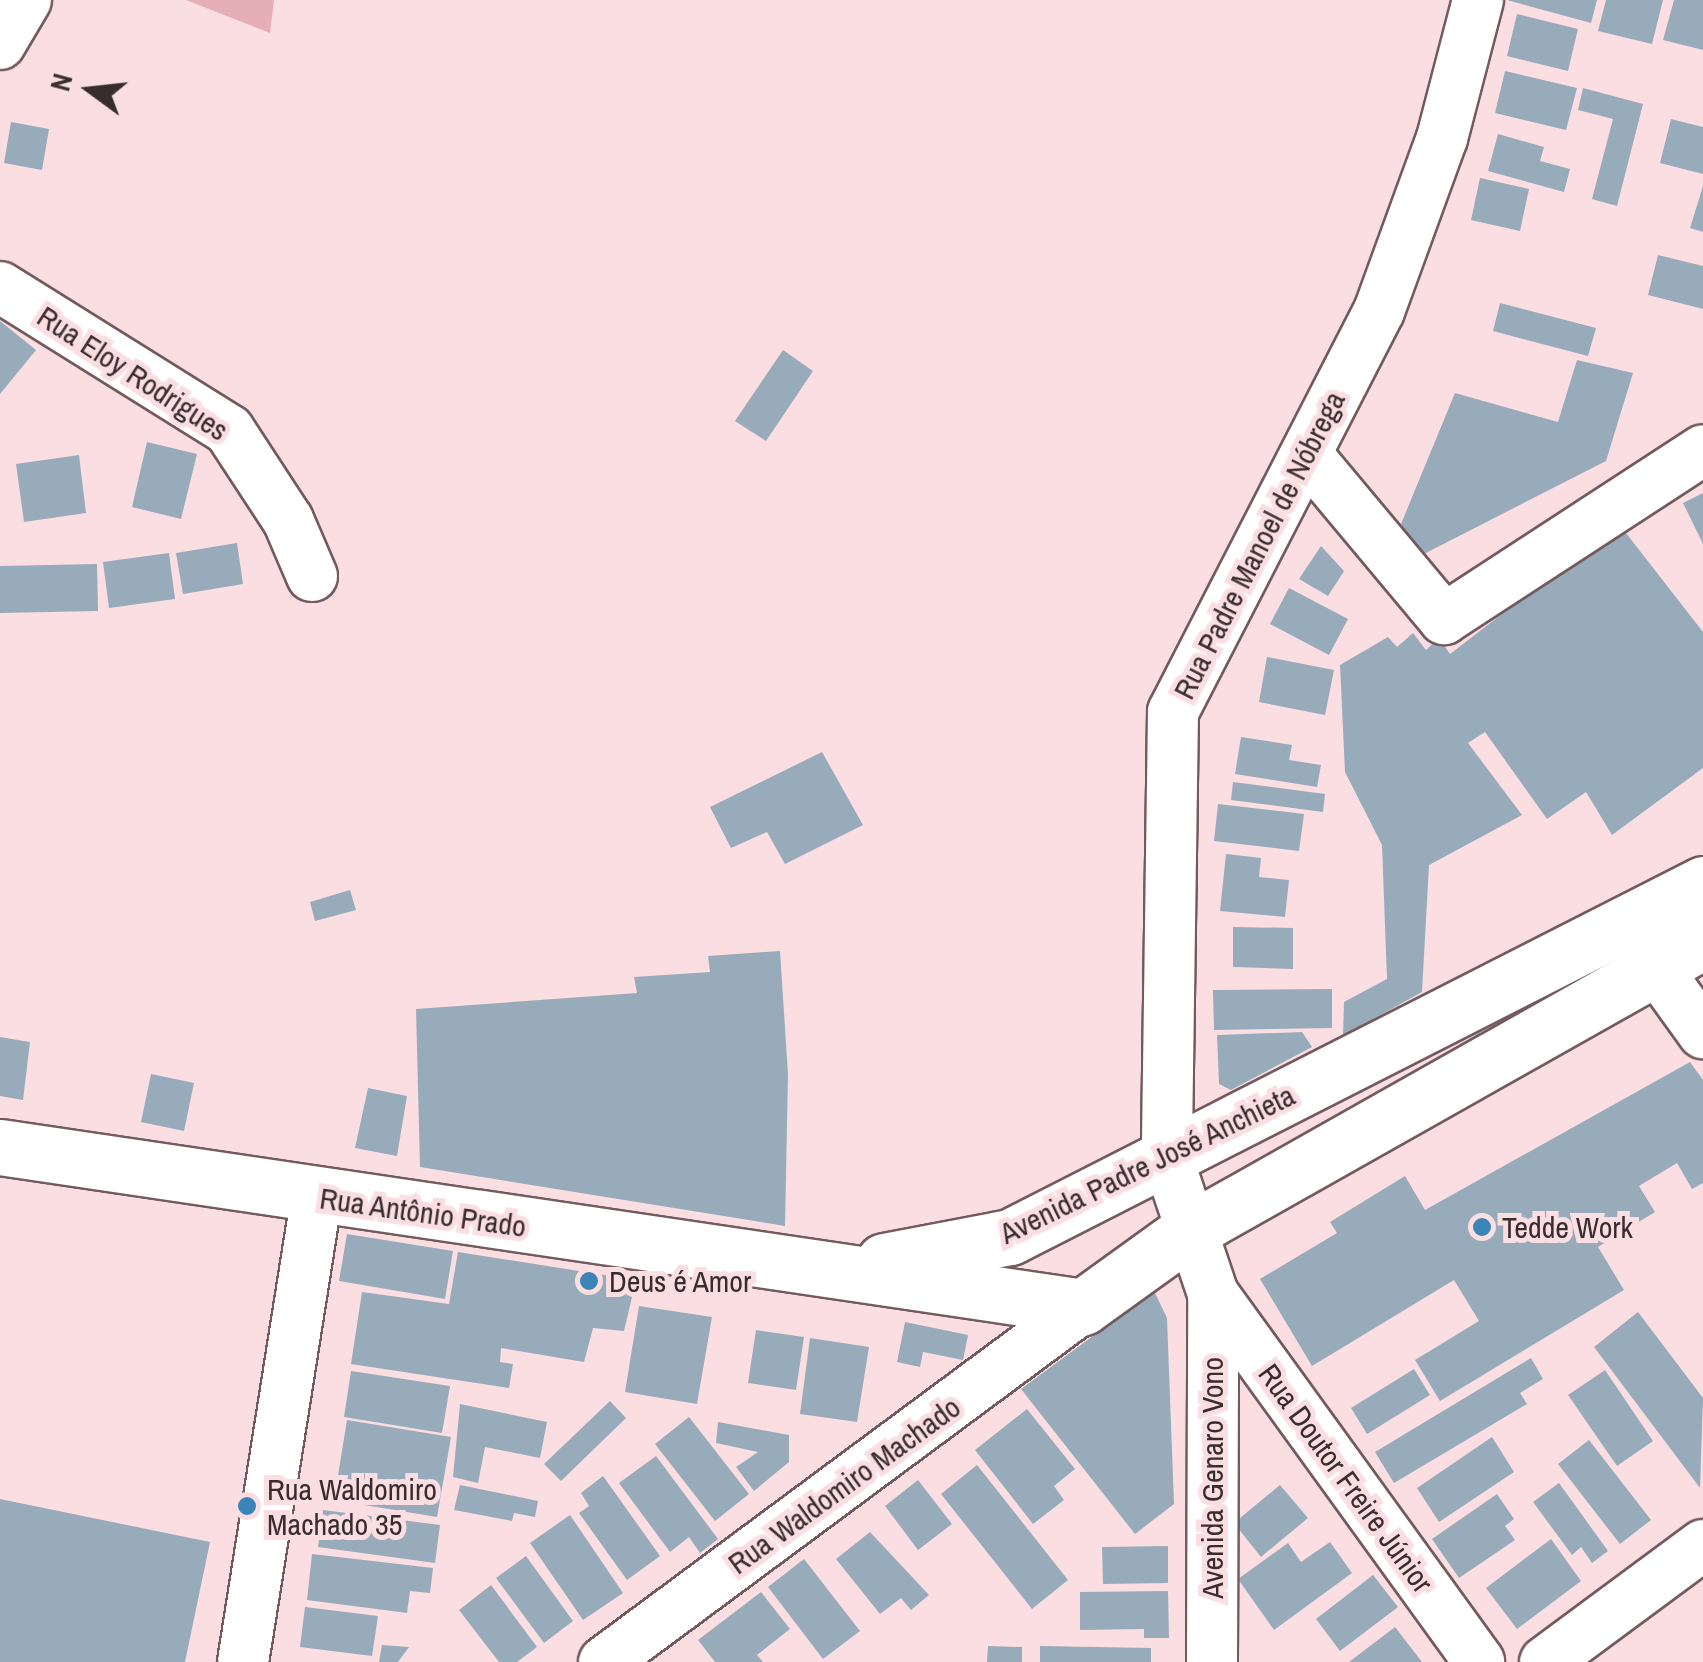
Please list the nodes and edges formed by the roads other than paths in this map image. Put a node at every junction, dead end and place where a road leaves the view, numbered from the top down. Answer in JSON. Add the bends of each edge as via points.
{"nodes":[{"id":1,"x":26,"y":0,"type":"edge"},
{"id":2,"x":1478,"y":0,"type":"edge"},
{"id":3,"x":0,"y":44,"type":"edge"},
{"id":4,"x":0,"y":288,"type":"edge"},
{"id":5,"x":1703,"y":450,"type":"edge"},
{"id":6,"x":1307,"y":455,"type":"junction"},
{"id":7,"x":312,"y":576,"type":"dead end"},
{"id":8,"x":1703,"y":884,"type":"edge"},
{"id":9,"x":1703,"y":941,"type":"edge"},
{"id":10,"x":1639,"y":945,"type":"junction"},
{"id":11,"x":1703,"y":1034,"type":"edge"},
{"id":12,"x":0,"y":1146,"type":"edge"},
{"id":13,"x":1167,"y":1157,"type":"junction"},
{"id":14,"x":317,"y":1197,"type":"junction"},
{"id":15,"x":1187,"y":1232,"type":"junction"},
{"id":16,"x":846,"y":1268,"type":"junction"},
{"id":17,"x":1213,"y":1294,"type":"junction"},
{"id":18,"x":1084,"y":1307,"type":"junction"},
{"id":19,"x":1703,"y":1545,"type":"edge"},
{"id":20,"x":661,"y":1640,"type":"edge"},
{"id":21,"x":244,"y":1662,"type":"edge"},
{"id":22,"x":604,"y":1662,"type":"edge"},
{"id":23,"x":1212,"y":1662,"type":"edge"},
{"id":24,"x":1480,"y":1662,"type":"edge"},
{"id":25,"x":1545,"y":1662,"type":"edge"}],
"edges":[{"from":1,"to":3,"type":"street"},
{"from":2,"to":6,"type":"street","name":"Rua Padre Manoel de Nóbrega","via":[[1442,138],[1385,294]]},
{"from":4,"to":7,"type":"street","name":"Rua Eloy Rodrigues","via":[[229,430],[288,520]]},
{"from":5,"to":6,"type":"street","via":[[1444,619]]},
{"from":6,"to":13,"type":"street","name":"Rua Padre Manoel de Nóbrega","via":[[1173,712]]},
{"from":8,"to":10,"type":"main road","name":"Avenida Padre José Anchieta"},
{"from":9,"to":10,"type":"main road","name":"Avenida Padre José Anchieta"},
{"from":10,"to":11,"type":"street"},
{"from":10,"to":13,"type":"main road","name":"Avenida Padre José Anchieta"},
{"from":10,"to":15,"type":"main road","name":"Avenida Padre José Anchieta"},
{"from":12,"to":14,"type":"main road","name":"Rua Antônio Prado"},
{"from":13,"to":15,"type":"street","name":"Rua Padre Manoel de Nóbrega"},
{"from":13,"to":16,"type":"main road","name":"Avenida Padre José Anchieta","via":[[1010,1237]]},
{"from":14,"to":16,"type":"main road","name":"Rua Antônio Prado"},
{"from":14,"to":21,"type":"street"},
{"from":15,"to":17,"type":"street","name":"Rua Padre Manoel de Nóbrega"},
{"from":15,"to":18,"type":"main road","name":"Avenida Padre José Anchieta"},
{"from":16,"to":18,"type":"main road","name":"Avenida Padre José Anchieta"},
{"from":17,"to":23,"type":"street","name":"Avenida Genaro Vono"},
{"from":17,"to":24,"type":"street","name":"Rua Doutor Freire Júnior"},
{"from":18,"to":20,"type":"street","name":"Rua Waldomiro Machado"},
{"from":19,"to":25,"type":"street"},
{"from":20,"to":22,"type":"street","name":"Rua Waldomiro Machado"}]}
